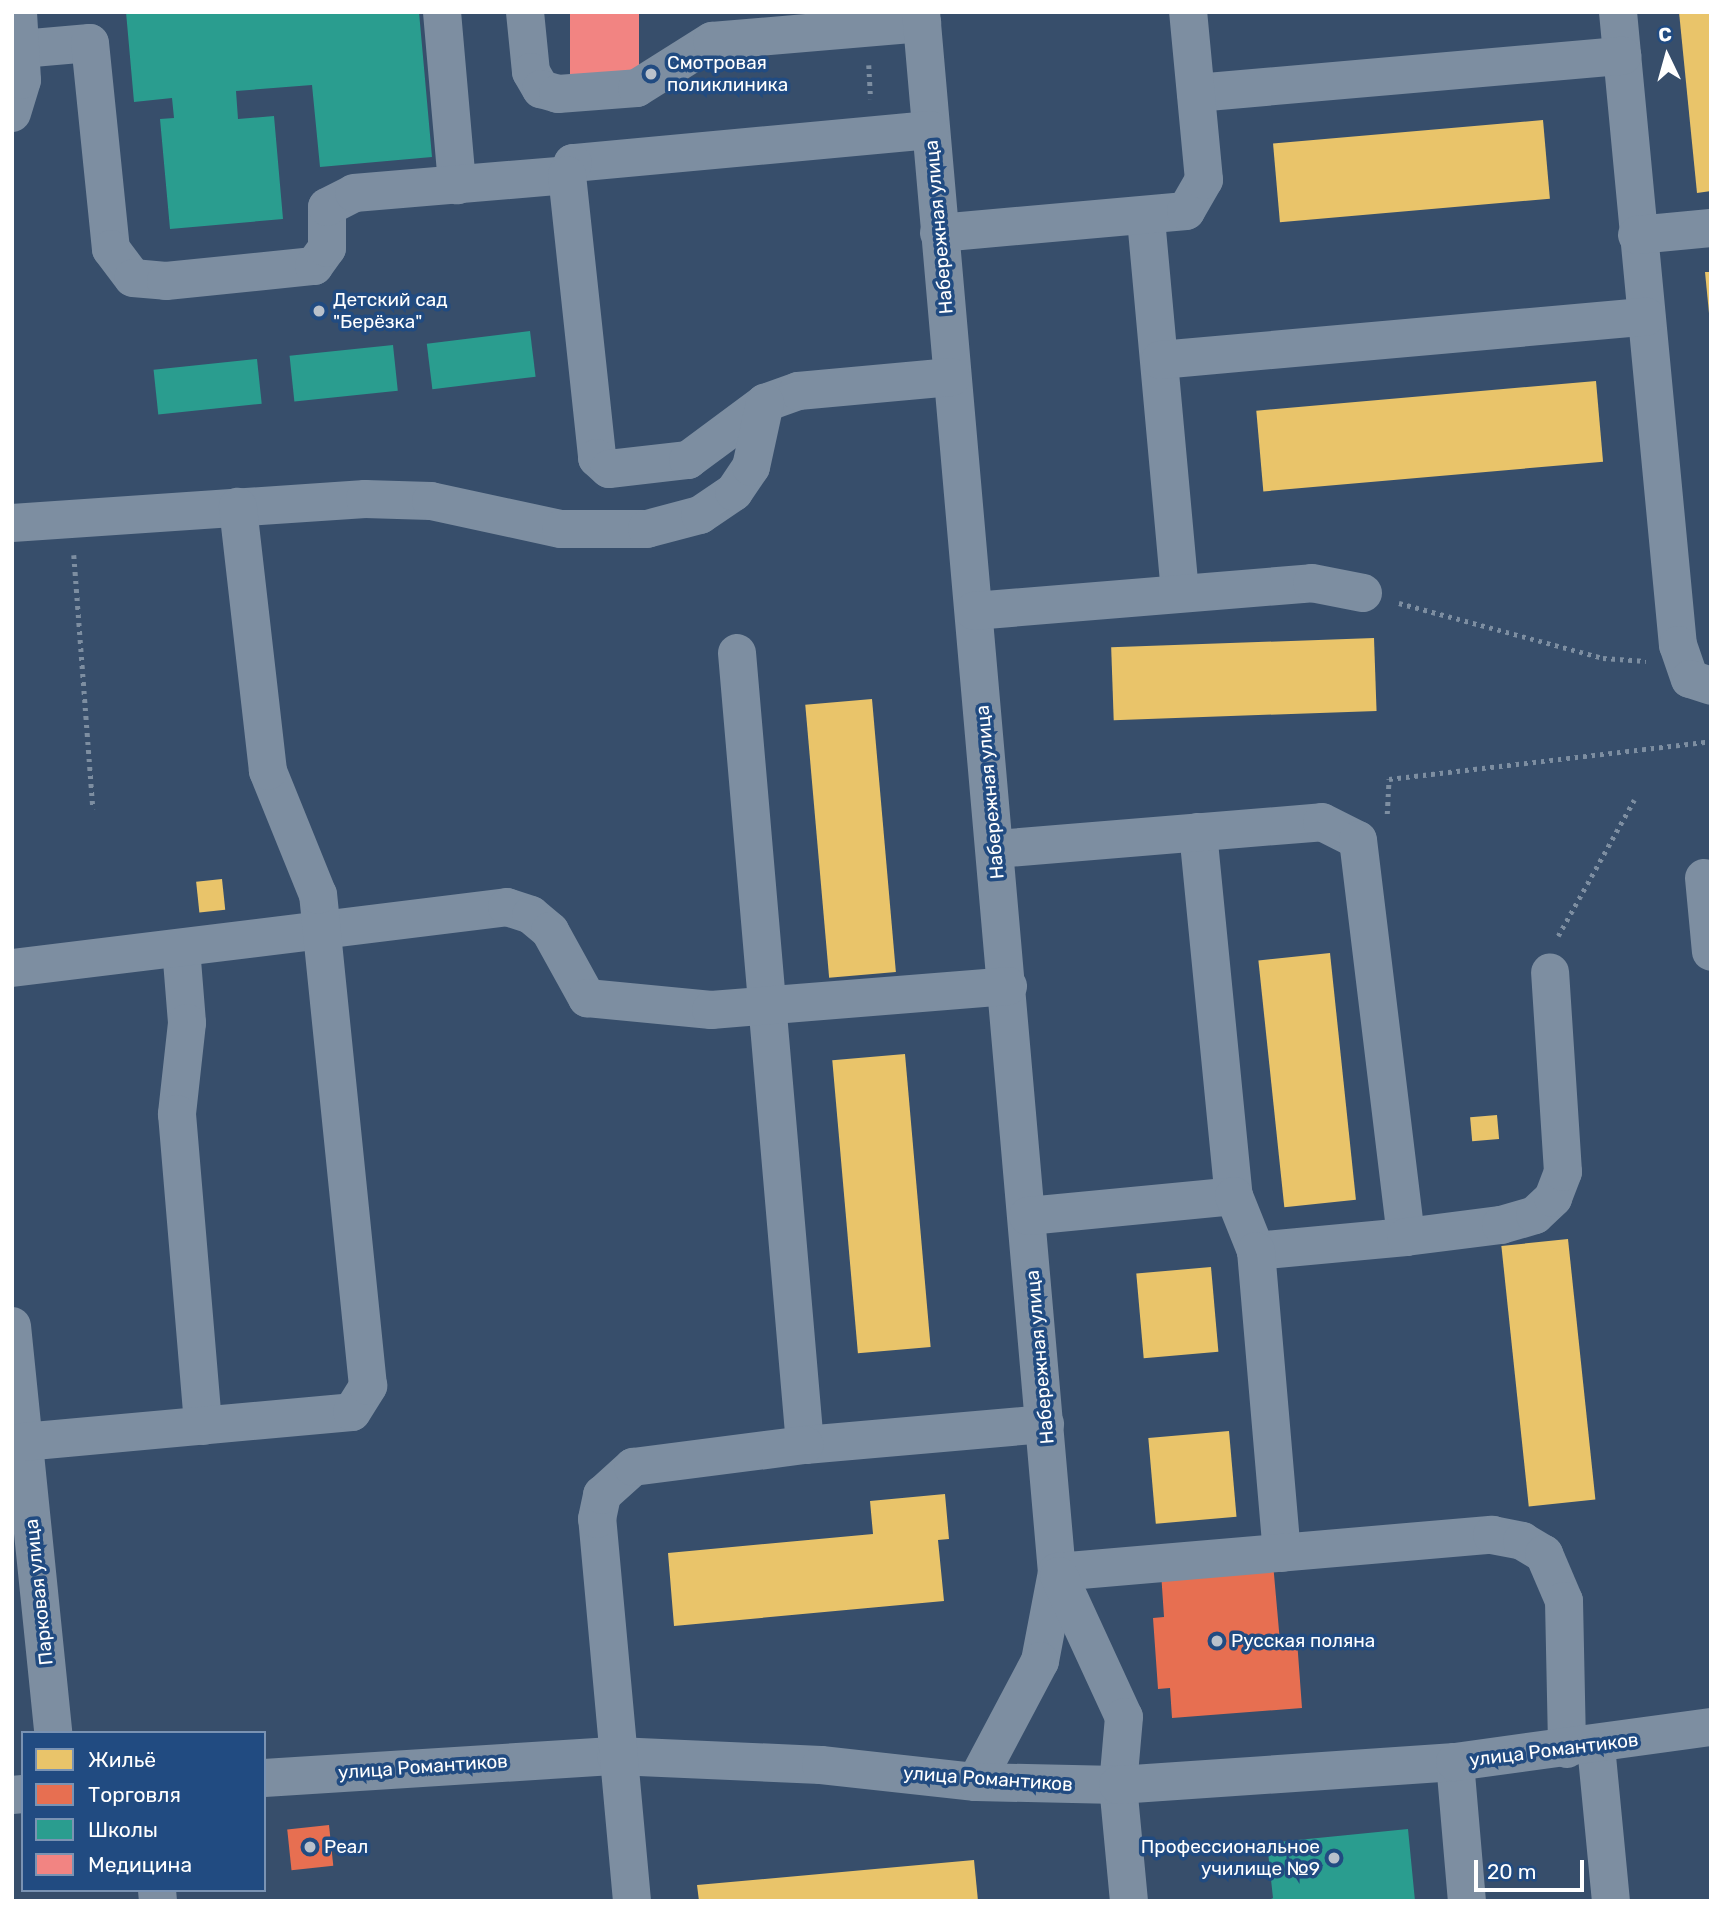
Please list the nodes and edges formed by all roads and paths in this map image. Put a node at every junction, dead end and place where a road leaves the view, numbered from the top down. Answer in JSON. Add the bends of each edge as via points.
{"nodes":[{"id":1,"x":442,"y":12,"type":"edge"},
{"id":2,"x":525,"y":12,"type":"edge"},
{"id":3,"x":1188,"y":12,"type":"edge"},
{"id":4,"x":1618,"y":12,"type":"edge"},
{"id":5,"x":921,"y":18,"type":"edge"},
{"id":6,"x":866,"y":26,"type":"junction"},
{"id":7,"x":90,"y":28,"type":"edge"},
{"id":8,"x":19,"y":31,"type":"edge"},
{"id":9,"x":1622,"y":56,"type":"junction"},
{"id":10,"x":1196,"y":93,"type":"junction"},
{"id":11,"x":12,"y":113,"type":"edge"},
{"id":12,"x":930,"y":130,"type":"junction"},
{"id":13,"x":874,"y":135,"type":"junction"},
{"id":14,"x":567,"y":175,"type":"junction"},
{"id":15,"x":457,"y":185,"type":"junction"},
{"id":16,"x":1146,"y":219,"type":"junction"},
{"id":17,"x":1711,"y":228,"type":"edge"},
{"id":18,"x":939,"y":233,"type":"junction"},
{"id":19,"x":1637,"y":235,"type":"junction"},
{"id":20,"x":1646,"y":317,"type":"junction"},
{"id":21,"x":1160,"y":360,"type":"junction"},
{"id":22,"x":951,"y":377,"type":"junction"},
{"id":23,"x":765,"y":403,"type":"junction"},
{"id":24,"x":238,"y":507,"type":"junction"},
{"id":25,"x":71,"y":519,"type":"junction"},
{"id":26,"x":12,"y":523,"type":"edge"},
{"id":27,"x":1180,"y":592,"type":"junction"},
{"id":28,"x":1363,"y":593,"type":"joint"},
{"id":29,"x":974,"y":611,"type":"junction"},
{"id":30,"x":737,"y":653,"type":"dead end"},
{"id":31,"x":1696,"y":675,"type":"edge"},
{"id":32,"x":1711,"y":741,"type":"edge"},
{"id":33,"x":1634,"y":800,"type":"dead end"},
{"id":34,"x":93,"y":809,"type":"dead end"},
{"id":35,"x":1387,"y":829,"type":"dead end"},
{"id":36,"x":1198,"y":832,"type":"junction"},
{"id":37,"x":996,"y":849,"type":"junction"},
{"id":38,"x":1704,"y":878,"type":"dead end"},
{"id":39,"x":323,"y":930,"type":"junction"},
{"id":40,"x":181,"y":948,"type":"junction"},
{"id":41,"x":1711,"y":952,"type":"edge"},
{"id":42,"x":12,"y":968,"type":"edge"},
{"id":43,"x":1550,"y":972,"type":"joint"},
{"id":44,"x":1008,"y":986,"type":"junction"},
{"id":45,"x":766,"y":1007,"type":"junction"},
{"id":46,"x":1234,"y":1196,"type":"junction"},
{"id":47,"x":1028,"y":1216,"type":"junction"},
{"id":48,"x":1406,"y":1237,"type":"junction"},
{"id":49,"x":1256,"y":1251,"type":"junction"},
{"id":50,"x":12,"y":1326,"type":"edge"},
{"id":51,"x":1045,"y":1424,"type":"junction"},
{"id":52,"x":204,"y":1426,"type":"junction"},
{"id":53,"x":23,"y":1442,"type":"junction"},
{"id":54,"x":805,"y":1445,"type":"junction"},
{"id":55,"x":1282,"y":1553,"type":"junction"},
{"id":56,"x":1057,"y":1572,"type":"junction"},
{"id":57,"x":1711,"y":1727,"type":"edge"},
{"id":58,"x":53,"y":1731,"type":"edge"},
{"id":59,"x":1582,"y":1748,"type":"junction"},
{"id":60,"x":616,"y":1756,"type":"junction"},
{"id":61,"x":1455,"y":1762,"type":"junction"},
{"id":62,"x":266,"y":1778,"type":"edge"},
{"id":63,"x":976,"y":1782,"type":"junction"},
{"id":64,"x":1118,"y":1785,"type":"junction"},
{"id":65,"x":632,"y":1901,"type":"edge"},
{"id":66,"x":1129,"y":1901,"type":"edge"},
{"id":67,"x":1467,"y":1901,"type":"edge"},
{"id":68,"x":1611,"y":1901,"type":"edge"}],
"edges":[{"from":1,"to":15,"type":"street"},
{"from":2,"to":6,"type":"street","via":[[531,72],[541,89],[558,94],[637,88],[712,41]]},
{"from":3,"to":10,"type":"street"},
{"from":4,"to":9,"type":"street"},
{"from":5,"to":6,"type":"street"},
{"from":5,"to":12,"type":"street","name":"Набережная улица"},
{"from":6,"to":13,"type":"path"},
{"from":7,"to":8,"type":"street"},
{"from":7,"to":15,"type":"street","via":[[111,249],[133,278],[166,281],[314,266],[327,248],[326,215],[333,199]]},
{"from":8,"to":11,"type":"street","via":[[22,80]]},
{"from":9,"to":10,"type":"street"},
{"from":9,"to":19,"type":"street"},
{"from":10,"to":16,"type":"street","via":[[1204,180],[1199,195],[1186,211]]},
{"from":12,"to":13,"type":"street"},
{"from":12,"to":18,"type":"street","name":"Набережная улица"},
{"from":13,"to":14,"type":"street","via":[[573,163]]},
{"from":14,"to":15,"type":"street"},
{"from":14,"to":23,"type":"street","via":[[597,458],[609,469],[688,460]]},
{"from":16,"to":18,"type":"street"},
{"from":16,"to":21,"type":"street"},
{"from":17,"to":19,"type":"street"},
{"from":18,"to":22,"type":"street","name":"Набережная улица"},
{"from":19,"to":20,"type":"street"},
{"from":20,"to":21,"type":"street"},
{"from":20,"to":31,"type":"street"},
{"from":21,"to":27,"type":"street"},
{"from":22,"to":23,"type":"street","via":[[797,391]]},
{"from":22,"to":29,"type":"street","name":"Набережная улица"},
{"from":23,"to":24,"type":"street","via":[[751,467],[734,492],[671,526],[607,533],[561,529],[431,501]]},
{"from":24,"to":25,"type":"street"},
{"from":24,"to":39,"type":"street","via":[[268,771],[308,860]]},
{"from":25,"to":26,"type":"street"},
{"from":25,"to":34,"type":"path"},
{"from":27,"to":28,"type":"street","via":[[1312,583]]},
{"from":27,"to":29,"type":"street"},
{"from":28,"to":31,"type":"path","via":[[1603,658]]},
{"from":29,"to":37,"type":"street","name":"Набережная улица"},
{"from":30,"to":45,"type":"street"},
{"from":32,"to":35,"type":"path","via":[[1389,779]]},
{"from":33,"to":43,"type":"path","via":[[1551,948]]},
{"from":36,"to":37,"type":"street"},
{"from":36,"to":46,"type":"street"},
{"from":36,"to":48,"type":"street","via":[[1322,822],[1358,840]]},
{"from":37,"to":44,"type":"street","name":"Набережная улица"},
{"from":38,"to":41,"type":"street"},
{"from":39,"to":40,"type":"street"},
{"from":39,"to":45,"type":"street","via":[[507,907],[531,915],[550,931],[587,998],[659,1008]]},
{"from":39,"to":52,"type":"street","via":[[368,1386],[352,1412]]},
{"from":40,"to":42,"type":"street"},
{"from":40,"to":52,"type":"street","via":[[187,1023],[177,1114]]},
{"from":43,"to":48,"type":"street","via":[[1563,1172],[1553,1198],[1535,1215],[1501,1225]]},
{"from":44,"to":45,"type":"street"},
{"from":44,"to":47,"type":"street","name":"Набережная улица"},
{"from":45,"to":54,"type":"street"},
{"from":46,"to":47,"type":"street"},
{"from":46,"to":49,"type":"street"},
{"from":47,"to":51,"type":"street","name":"Набережная улица"},
{"from":48,"to":49,"type":"street"},
{"from":49,"to":55,"type":"street"},
{"from":50,"to":53,"type":"street","name":"Парковая улица"},
{"from":51,"to":54,"type":"street"},
{"from":51,"to":56,"type":"street","name":"Набережная улица"},
{"from":52,"to":53,"type":"street"},
{"from":53,"to":58,"type":"street","name":"Парковая улица"},
{"from":54,"to":60,"type":"street","via":[[633,1467],[601,1495],[597,1519]]},
{"from":55,"to":56,"type":"street"},
{"from":55,"to":59,"type":"street","via":[[1492,1535],[1522,1541],[1544,1554],[1564,1601]]},
{"from":56,"to":63,"type":"street","name":"Набережная улица","via":[[1041,1661]]},
{"from":56,"to":64,"type":"street","name":"Набережная улица","via":[[1118,1695],[1125,1746]]},
{"from":57,"to":59,"type":"street","name":"улица Романтиков"},
{"from":59,"to":61,"type":"street","name":"улица Романтиков"},
{"from":59,"to":68,"type":"street"},
{"from":60,"to":62,"type":"street","name":"улица Романтиков"},
{"from":60,"to":63,"type":"street","name":"улица Романтиков","via":[[821,1765]]},
{"from":60,"to":65,"type":"street"},
{"from":61,"to":64,"type":"street","name":"улица Романтиков"},
{"from":61,"to":67,"type":"street"},
{"from":63,"to":64,"type":"street","name":"улица Романтиков"},
{"from":64,"to":66,"type":"street","name":"Набережная улица"}]}
